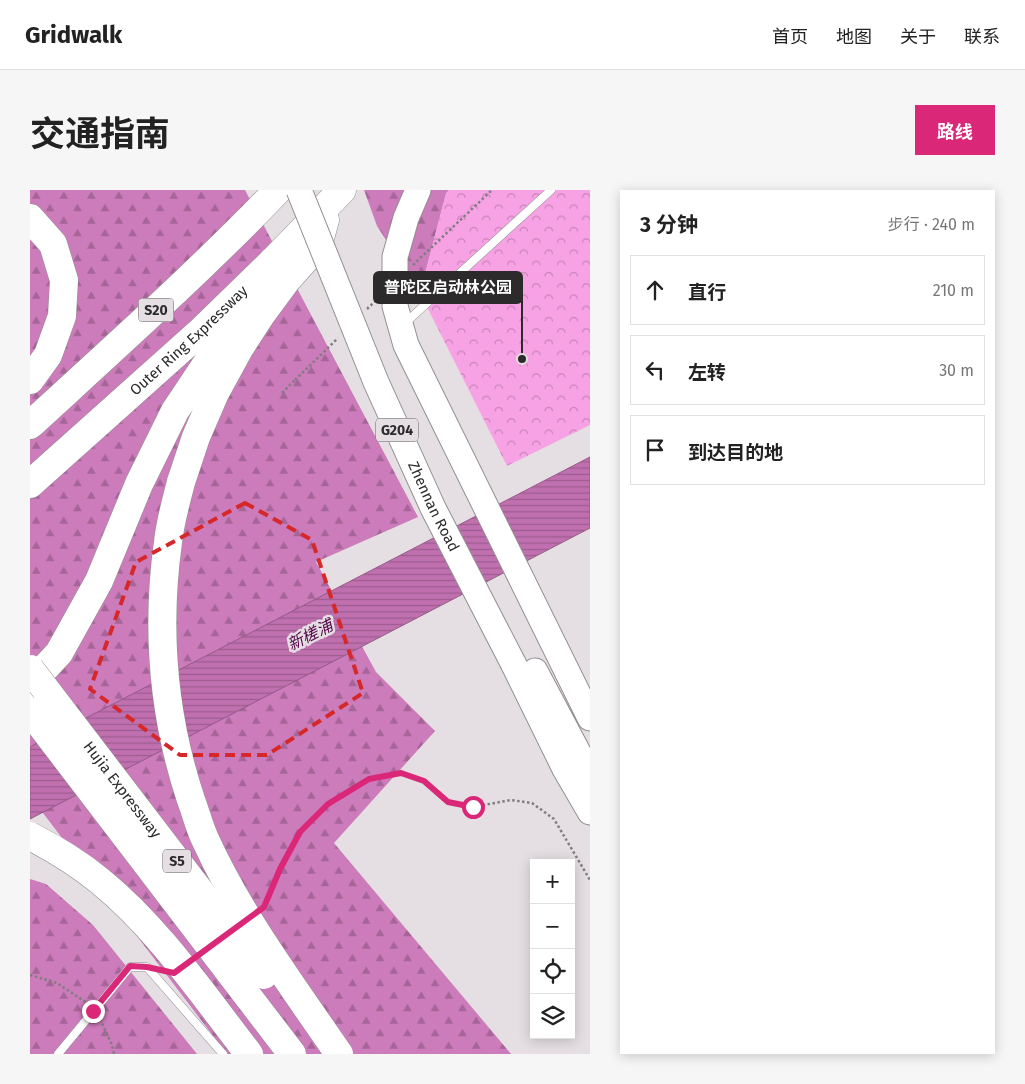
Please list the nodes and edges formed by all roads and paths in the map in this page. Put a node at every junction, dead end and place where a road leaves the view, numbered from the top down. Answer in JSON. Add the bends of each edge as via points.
{"nodes":[{"id":1,"x":278,"y":190,"type":"edge"},
{"id":2,"x":299,"y":190,"type":"edge"},
{"id":3,"x":418,"y":190,"type":"edge"},
{"id":4,"x":492,"y":190,"type":"edge"},
{"id":5,"x":552,"y":190,"type":"edge"},
{"id":6,"x":329,"y":194,"type":"edge"},
{"id":7,"x":30,"y":218,"type":"edge"},
{"id":8,"x":272,"y":261,"type":"junction"},
{"id":9,"x":409,"y":269,"type":"dead end"},
{"id":10,"x":402,"y":275,"type":"dead end"},
{"id":11,"x":388,"y":289,"type":"dead end"},
{"id":12,"x":401,"y":327,"type":"junction"},
{"id":13,"x":30,"y":380,"type":"edge"},
{"id":14,"x":294,"y":380,"type":"dead end"},
{"id":15,"x":282,"y":393,"type":"dead end"},
{"id":16,"x":30,"y":425,"type":"edge"},
{"id":17,"x":30,"y":484,"type":"edge"},
{"id":18,"x":520,"y":660,"type":"junction"},
{"id":19,"x":33,"y":675,"type":"edge"},
{"id":20,"x":30,"y":711,"type":"edge"},
{"id":21,"x":590,"y":718,"type":"edge"},
{"id":22,"x":590,"y":775,"type":"edge"},
{"id":23,"x":590,"y":812,"type":"edge"},
{"id":24,"x":30,"y":836,"type":"edge"},
{"id":25,"x":590,"y":880,"type":"edge"},
{"id":26,"x":264,"y":907,"type":"dead end"},
{"id":27,"x":30,"y":975,"type":"edge"},
{"id":28,"x":93,"y":1011,"type":"junction"},
{"id":29,"x":58,"y":1054,"type":"edge"},
{"id":30,"x":114,"y":1054,"type":"edge"},
{"id":31,"x":223,"y":1054,"type":"edge"},
{"id":32,"x":249,"y":1054,"type":"edge"},
{"id":33,"x":292,"y":1054,"type":"edge"},
{"id":34,"x":324,"y":1054,"type":"edge"},
{"id":35,"x":339,"y":1054,"type":"edge"}],
"edges":[{"from":1,"to":16,"type":"highway","number":"S20","via":[[169,298]]},
{"from":2,"to":18,"type":"main road","name":"Zhennan Road","number":"G204","bridge":true,"via":[[376,382],[433,508]]},
{"from":3,"to":12,"type":"main road","via":[[406,218],[396,257],[395,306]]},
{"from":4,"to":9,"type":"path"},
{"from":5,"to":12,"type":"lane"},
{"from":6,"to":8,"type":"highway","name":"Outer Ring Expressway"},
{"from":6,"to":18,"type":"main road","name":"Zhennan Road","number":"G204","via":[[390,375]]},
{"from":6,"to":35,"type":"highway","bridge":true,"via":[[318,245],[260,315],[215,393],[196,437],[181,482],[168,539],[162,601],[162,650],[168,708],[181,770],[204,838],[232,894],[265,947]]},
{"from":7,"to":13,"type":"highway","via":[[53,244],[64,280],[62,316],[48,355]]},
{"from":8,"to":17,"type":"highway","name":"Outer Ring Expressway","via":[[200,332]]},
{"from":8,"to":19,"type":"highway","via":[[264,286],[229,330],[175,411],[139,484],[99,581],[59,653]]},
{"from":10,"to":11,"type":"path","bridge":true},
{"from":12,"to":21,"type":"main road","via":[[406,345]]},
{"from":14,"to":15,"type":"path"},
{"from":18,"to":22,"type":"main road","name":"Zhennan Road","number":"G204"},
{"from":18,"to":23,"type":"main road","name":"Zhennan Road","number":"G204","via":[[565,769]]},
{"from":19,"to":34,"type":"highway","name":"Hujia Expressway","number":"S5","bridge":true},
{"from":20,"to":33,"type":"highway","name":"Hujia Expressway","number":"S5","bridge":true},
{"from":24,"to":32,"type":"highway","bridge":true,"via":[[59,851],[101,881],[138,916]]},
{"from":25,"to":26,"type":"path","via":[[554,819],[532,803],[510,800],[473,807],[448,802],[424,781],[401,773],[369,779],[328,804],[300,832]]},
{"from":27,"to":28,"type":"path","via":[[56,983],[84,1000]]},
{"from":28,"to":29,"type":"lane"},
{"from":28,"to":30,"type":"path","via":[[102,1021]]},
{"from":28,"to":31,"type":"lane","via":[[130,966],[147,967]]}]}
